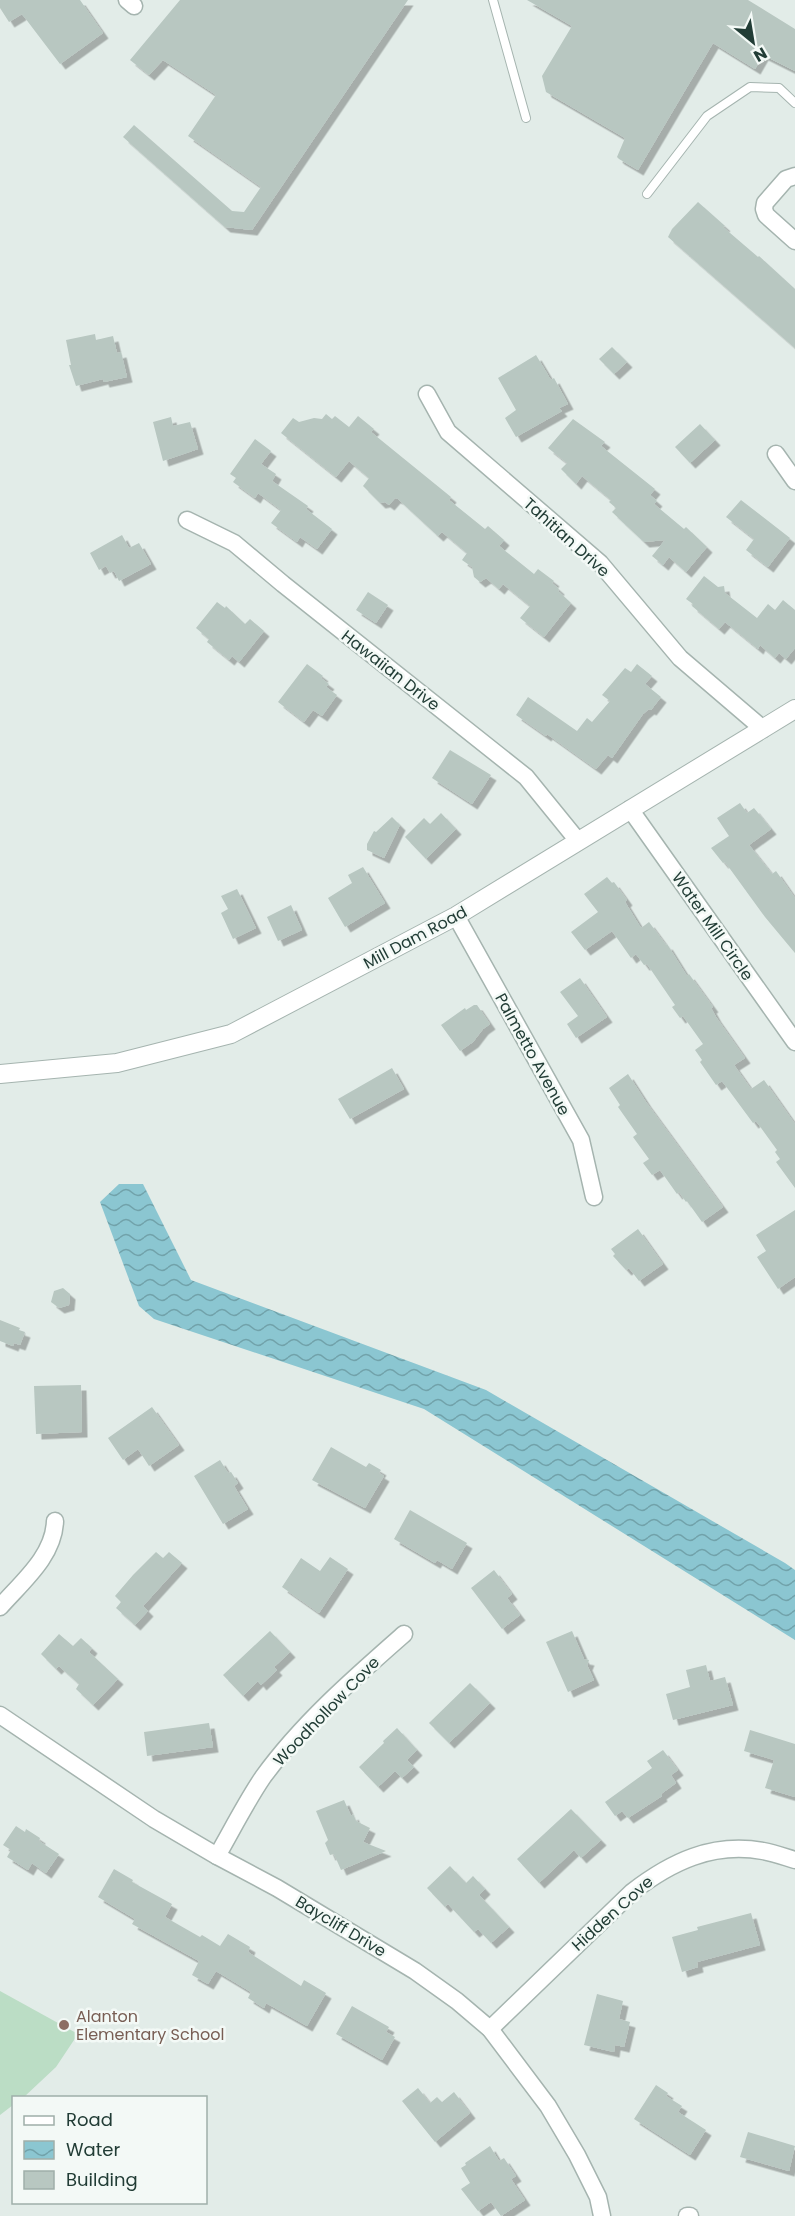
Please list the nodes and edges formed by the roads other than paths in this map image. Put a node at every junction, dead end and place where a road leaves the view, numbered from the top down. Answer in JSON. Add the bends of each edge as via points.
{"nodes":[{"id":1,"x":493,"y":0,"type":"edge"},
{"id":2,"x":795,"y":103,"type":"edge"},
{"id":3,"x":526,"y":118,"type":"dead end"},
{"id":4,"x":795,"y":176,"type":"edge"},
{"id":5,"x":647,"y":194,"type":"dead end"},
{"id":6,"x":795,"y":241,"type":"edge"},
{"id":7,"x":427,"y":394,"type":"dead end"},
{"id":8,"x":776,"y":454,"type":"dead end"},
{"id":9,"x":795,"y":481,"type":"edge"},
{"id":10,"x":187,"y":520,"type":"dead end"},
{"id":11,"x":795,"y":709,"type":"edge"},
{"id":12,"x":763,"y":729,"type":"junction"},
{"id":13,"x":630,"y":809,"type":"junction"},
{"id":14,"x":578,"y":841,"type":"junction"},
{"id":15,"x":456,"y":916,"type":"junction"},
{"id":16,"x":795,"y":1042,"type":"edge"},
{"id":17,"x":0,"y":1074,"type":"edge"},
{"id":18,"x":594,"y":1197,"type":"dead end"},
{"id":19,"x":55,"y":1521,"type":"dead end"},
{"id":20,"x":0,"y":1607,"type":"edge"},
{"id":21,"x":404,"y":1634,"type":"dead end"},
{"id":22,"x":0,"y":1715,"type":"edge"},
{"id":23,"x":217,"y":1856,"type":"junction"},
{"id":24,"x":795,"y":1860,"type":"edge"},
{"id":25,"x":490,"y":2029,"type":"junction"},
{"id":26,"x":602,"y":2216,"type":"edge"}],
"edges":[{"from":1,"to":3,"type":"lane"},
{"from":2,"to":5,"type":"lane","via":[[779,88],[750,87],[707,116]]},
{"from":4,"to":6,"type":"street","via":[[786,179],[764,209]]},
{"from":7,"to":12,"type":"street","name":"Tahitian Drive","via":[[448,432],[600,563],[680,658]]},
{"from":8,"to":9,"type":"street"},
{"from":10,"to":14,"type":"street","name":"Hawaiian Drive","via":[[234,543],[526,777]]},
{"from":11,"to":12,"type":"street","name":"Mill Dam Road"},
{"from":12,"to":13,"type":"street","name":"Mill Dam Road"},
{"from":13,"to":14,"type":"street","name":"Mill Dam Road"},
{"from":13,"to":16,"type":"street","name":"Water Mill Circle"},
{"from":14,"to":15,"type":"street","name":"Mill Dam Road"},
{"from":15,"to":17,"type":"street","name":"Mill Dam Road","via":[[231,1034],[117,1063]]},
{"from":15,"to":18,"type":"street","name":"Palmetto Avenue","via":[[581,1140]]},
{"from":19,"to":20,"type":"street","via":[[51,1544]]},
{"from":21,"to":23,"type":"street","name":"Woodhollow Cove","via":[[297,1736],[263,1777]]},
{"from":22,"to":23,"type":"street","name":"Baycliff Drive","via":[[154,1819]]},
{"from":23,"to":25,"type":"street","name":"Baycliff Drive","via":[[415,1971]]},
{"from":24,"to":25,"type":"street","name":"Hidden Cove","via":[[764,1851],[713,1851],[684,1859],[657,1873]]},
{"from":25,"to":26,"type":"street","name":"Baycliff Drive","via":[[548,2106],[577,2155]]}]}
